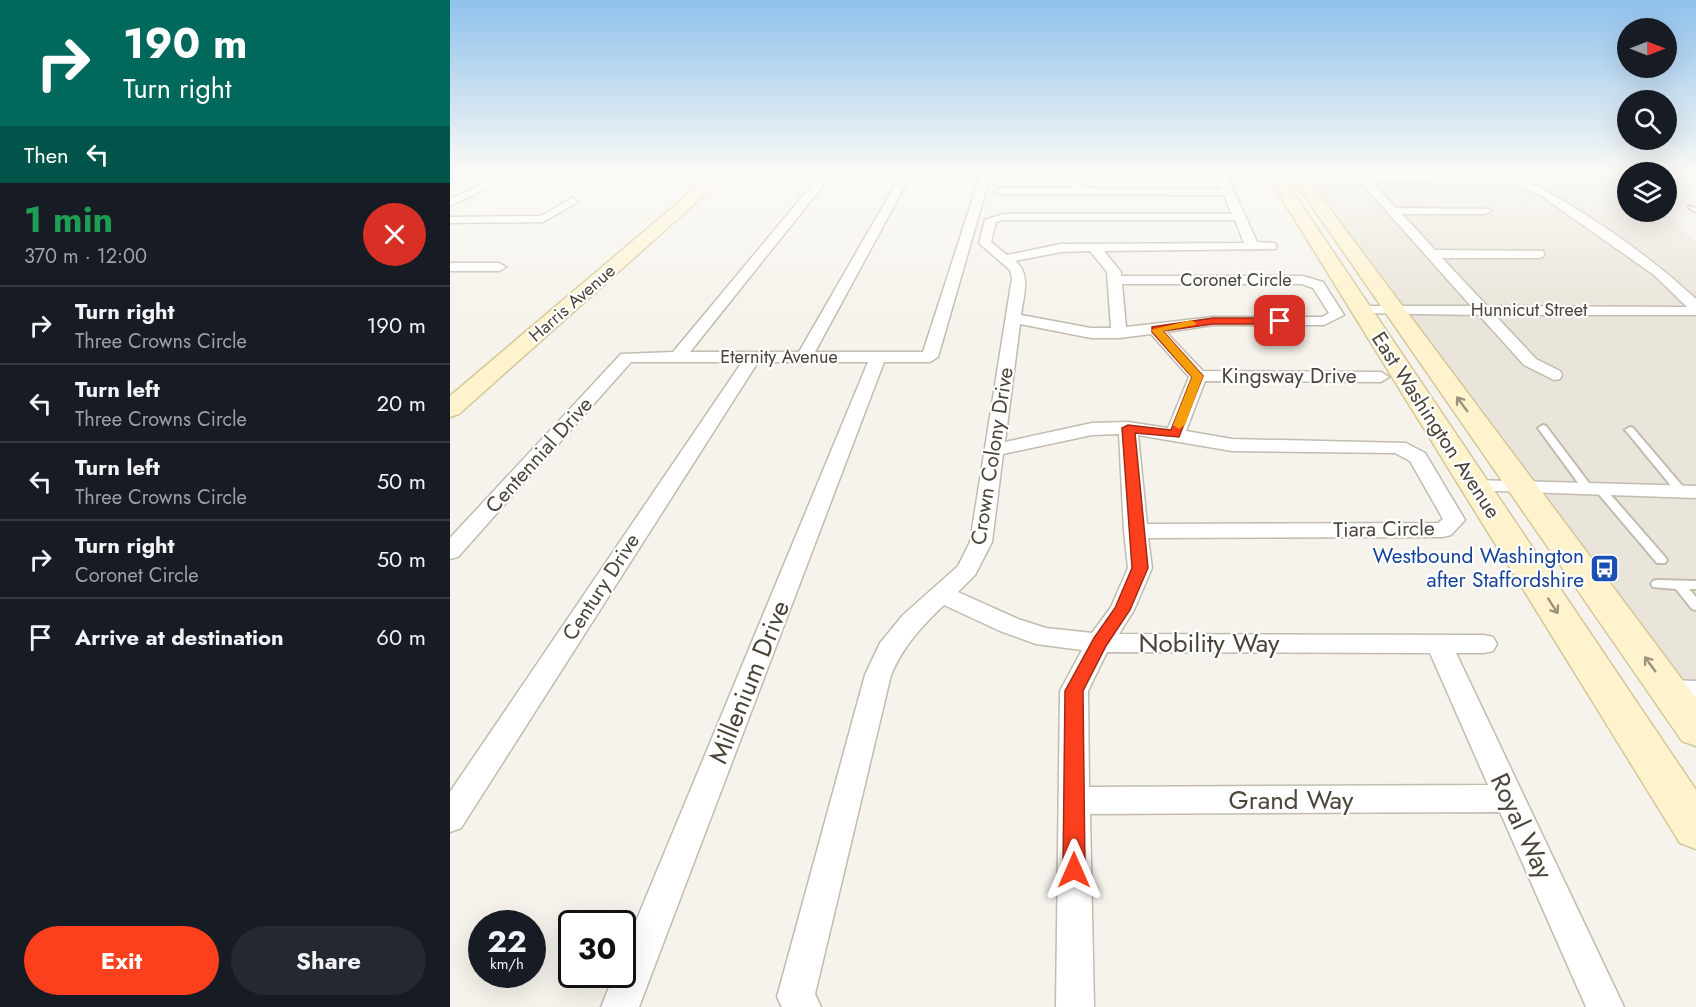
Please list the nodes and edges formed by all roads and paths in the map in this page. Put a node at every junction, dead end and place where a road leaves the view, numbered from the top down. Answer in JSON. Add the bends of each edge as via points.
{"nodes":[{"id":1,"x":668,"y":220,"type":"edge"},
{"id":2,"x":790,"y":220,"type":"edge"},
{"id":3,"x":881,"y":220,"type":"edge"},
{"id":4,"x":972,"y":220,"type":"edge"},
{"id":5,"x":991,"y":220,"type":"edge"},
{"id":6,"x":1239,"y":220,"type":"edge"},
{"id":7,"x":1305,"y":220,"type":"edge"},
{"id":8,"x":1322,"y":220,"type":"edge"},
{"id":9,"x":1399,"y":220,"type":"edge"},
{"id":10,"x":1583,"y":220,"type":"edge"},
{"id":11,"x":1252,"y":246,"type":"junction"},
{"id":12,"x":1271,"y":246,"type":"dead end"},
{"id":13,"x":1092,"y":247,"type":"junction"},
{"id":14,"x":1430,"y":254,"type":"junction"},
{"id":15,"x":1538,"y":254,"type":"dead end"},
{"id":16,"x":1005,"y":259,"type":"junction"},
{"id":17,"x":450,"y":267,"type":"edge"},
{"id":18,"x":499,"y":267,"type":"dead end"},
{"id":19,"x":1115,"y":280,"type":"junction"},
{"id":20,"x":1482,"y":309,"type":"junction"},
{"id":21,"x":1696,"y":309,"type":"edge"},
{"id":22,"x":1379,"y":310,"type":"junction"},
{"id":23,"x":1013,"y":318,"type":"junction"},
{"id":24,"x":1156,"y":330,"type":"junction"},
{"id":25,"x":1119,"y":333,"type":"junction"},
{"id":26,"x":627,"y":357,"type":"joint"},
{"id":27,"x":678,"y":357,"type":"junction"},
{"id":28,"x":753,"y":357,"type":"junction"},
{"id":29,"x":804,"y":357,"type":"junction"},
{"id":30,"x":878,"y":357,"type":"junction"},
{"id":31,"x":1554,"y":375,"type":"dead end"},
{"id":32,"x":1198,"y":376,"type":"junction"},
{"id":33,"x":1393,"y":377,"type":"junction"},
{"id":34,"x":450,"y":409,"type":"edge"},
{"id":35,"x":1128,"y":428,"type":"junction"},
{"id":36,"x":1543,"y":428,"type":"dead end"},
{"id":37,"x":1630,"y":430,"type":"dead end"},
{"id":38,"x":1175,"y":435,"type":"junction"},
{"id":39,"x":995,"y":450,"type":"junction"},
{"id":40,"x":1500,"y":487,"type":"junction"},
{"id":41,"x":1594,"y":489,"type":"junction"},
{"id":42,"x":1689,"y":491,"type":"edge"},
{"id":43,"x":1136,"y":531,"type":"junction"},
{"id":44,"x":450,"y":552,"type":"edge"},
{"id":45,"x":1661,"y":560,"type":"dead end"},
{"id":46,"x":1657,"y":584,"type":"dead end"},
{"id":47,"x":1679,"y":584,"type":"junction"},
{"id":48,"x":1696,"y":585,"type":"edge"},
{"id":49,"x":942,"y":594,"type":"junction"},
{"id":50,"x":1696,"y":606,"type":"edge"},
{"id":51,"x":1100,"y":643,"type":"junction"},
{"id":52,"x":1439,"y":644,"type":"junction"},
{"id":53,"x":1484,"y":644,"type":"dead end"},
{"id":54,"x":1669,"y":691,"type":"junction"},
{"id":55,"x":1696,"y":692,"type":"edge"},
{"id":56,"x":1620,"y":711,"type":"junction"},
{"id":57,"x":1696,"y":729,"type":"edge"},
{"id":58,"x":1696,"y":793,"type":"edge"},
{"id":59,"x":1509,"y":798,"type":"junction"},
{"id":60,"x":1073,"y":801,"type":"junction"},
{"id":61,"x":450,"y":818,"type":"edge"},
{"id":62,"x":1696,"y":828,"type":"edge"},
{"id":63,"x":799,"y":1002,"type":"edge"},
{"id":64,"x":620,"y":1007,"type":"edge"},
{"id":65,"x":1075,"y":1007,"type":"edge"},
{"id":66,"x":1605,"y":1007,"type":"edge"}],
"edges":[{"from":1,"to":34,"type":"main road","name":"Harris Avenue"},
{"from":2,"to":27,"type":"street"},
{"from":3,"to":29,"type":"street"},
{"from":4,"to":30,"type":"street","name":"Eternity Avenue","via":[[930,357]]},
{"from":5,"to":16,"type":"street","name":"Crown Colony Drive","via":[[985,243]]},
{"from":6,"to":11,"type":"street"},
{"from":7,"to":22,"type":"main road","name":"East Washington Avenue"},
{"from":8,"to":22,"type":"main road","name":"East Washington Avenue"},
{"from":9,"to":14,"type":"street"},
{"from":10,"to":21,"type":"street","via":[[1659,272]]},
{"from":11,"to":12,"type":"street"},
{"from":11,"to":13,"type":"street"},
{"from":13,"to":16,"type":"street","via":[[1062,248]]},
{"from":13,"to":19,"type":"street","via":[[1105,259]]},
{"from":14,"to":15,"type":"street"},
{"from":14,"to":20,"type":"street"},
{"from":16,"to":23,"type":"street","name":"Crown Colony Drive","via":[[1016,268],[1019,278]]},
{"from":17,"to":18,"type":"street"},
{"from":19,"to":24,"type":"street","name":"Coronet Circle","via":[[1303,280],[1318,285],[1337,315],[1324,321],[1213,321]]},
{"from":19,"to":25,"type":"street"},
{"from":20,"to":21,"type":"street","name":"Hunnicut Street"},
{"from":20,"to":22,"type":"street","name":"Hunnicut Street"},
{"from":20,"to":31,"type":"street","via":[[1530,362]]},
{"from":22,"to":33,"type":"main road","name":"East Washington Avenue"},
{"from":40,"to":22,"type":"main road","name":"East Washington Avenue","one_way":true},
{"from":23,"to":25,"type":"street","via":[[1091,333]]},
{"from":23,"to":39,"type":"street","name":"Crown Colony Drive"},
{"from":24,"to":25,"type":"street"},
{"from":24,"to":32,"type":"street"},
{"from":26,"to":27,"type":"street","name":"Eternity Avenue"},
{"from":26,"to":44,"type":"street","name":"Centennial Drive"},
{"from":27,"to":28,"type":"street","name":"Eternity Avenue"},
{"from":28,"to":29,"type":"street","name":"Eternity Avenue"},
{"from":28,"to":61,"type":"street","name":"Century Drive"},
{"from":29,"to":30,"type":"street","name":"Eternity Avenue"},
{"from":30,"to":64,"type":"street","name":"Millenium Drive"},
{"from":32,"to":33,"type":"street","name":"Kingsway Drive"},
{"from":32,"to":38,"type":"street"},
{"from":33,"to":40,"type":"main road","name":"East Washington Avenue","via":[[1435,401]]},
{"from":35,"to":38,"type":"street"},
{"from":35,"to":39,"type":"street","via":[[1092,429]]},
{"from":35,"to":43,"type":"street"},
{"from":36,"to":41,"type":"lane"},
{"from":37,"to":42,"type":"lane"},
{"from":38,"to":43,"type":"street","name":"Tiara Circle","via":[[1232,446],[1399,447],[1418,457],[1454,520],[1443,530]]},
{"from":39,"to":49,"type":"street","name":"Crown Colony Drive","via":[[981,542],[967,570]]},
{"from":40,"to":41,"type":"street"},
{"from":54,"to":40,"type":"main road","name":"East Washington Avenue","one_way":true},
{"from":40,"to":56,"type":"main road","name":"East Washington Avenue","one_way":true},
{"from":41,"to":42,"type":"street"},
{"from":41,"to":45,"type":"lane"},
{"from":43,"to":51,"type":"street","via":[[1140,568],[1122,610]]},
{"from":46,"to":47,"type":"lane"},
{"from":47,"to":48,"type":"lane"},
{"from":47,"to":50,"type":"lane"},
{"from":49,"to":51,"type":"street","name":"Nobility Way","via":[[1009,626],[1045,637]]},
{"from":49,"to":63,"type":"street","name":"Crown Colony Drive","via":[[912,621],[889,650],[878,675]]},
{"from":51,"to":52,"type":"street","name":"Nobility Way"},
{"from":51,"to":60,"type":"street","via":[[1074,691]]},
{"from":52,"to":53,"type":"street","name":"Nobility Way"},
{"from":52,"to":59,"type":"street","name":"Royal Way"},
{"from":54,"to":55,"type":"street"},
{"from":54,"to":57,"type":"main road","name":"East Washington Avenue"},
{"from":56,"to":58,"type":"main road"},
{"from":56,"to":62,"type":"main road","name":"East Washington Avenue"},
{"from":59,"to":60,"type":"street","name":"Grand Way"},
{"from":59,"to":66,"type":"street","name":"Royal Way"},
{"from":60,"to":65,"type":"street"}]}
